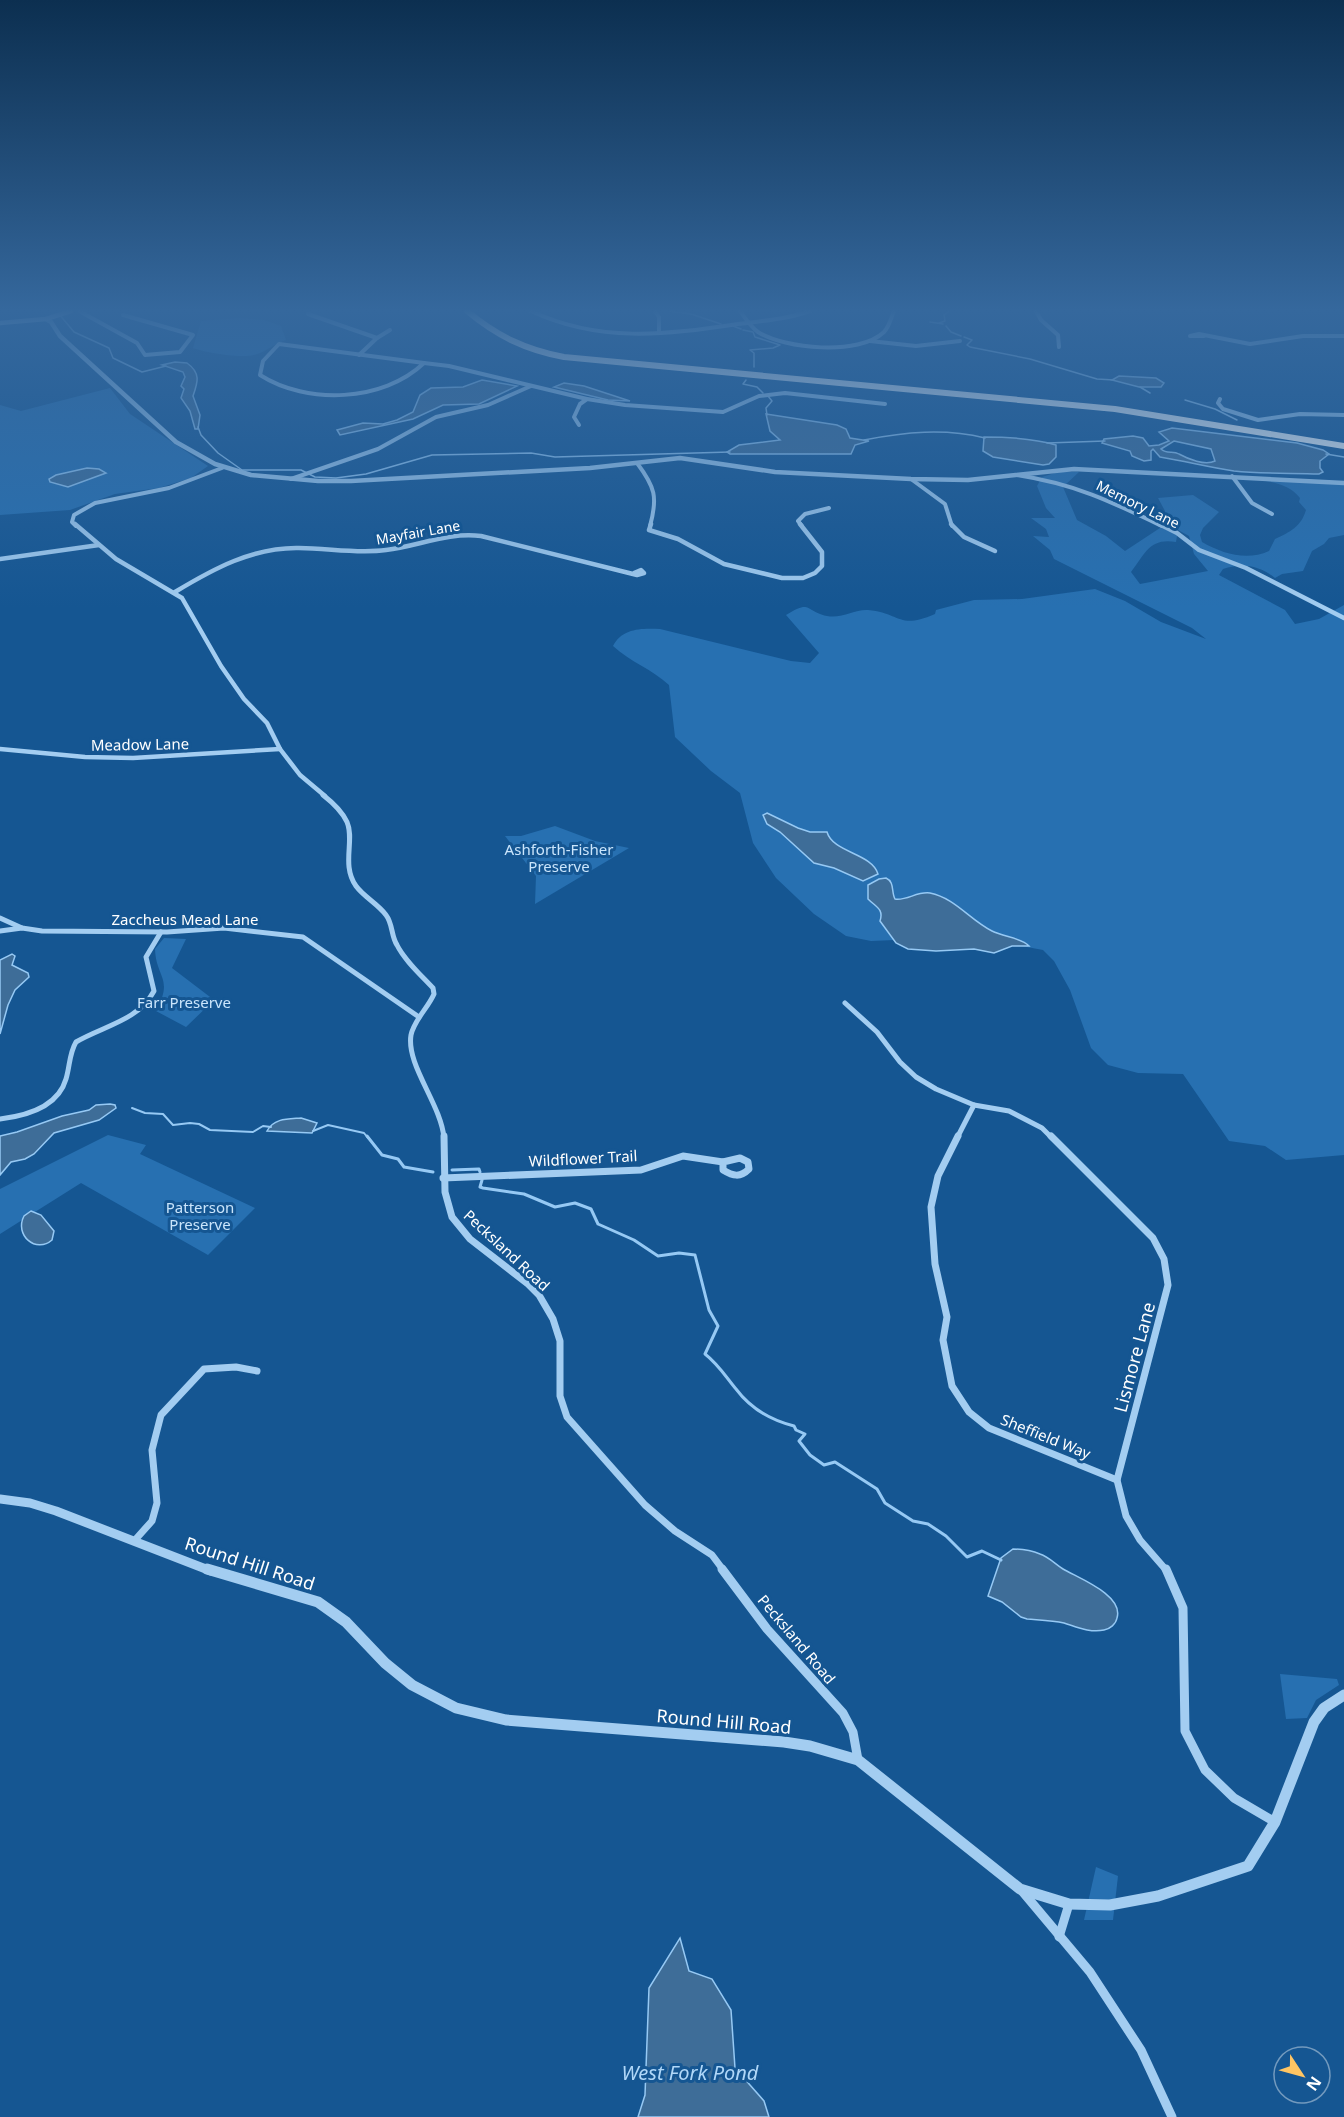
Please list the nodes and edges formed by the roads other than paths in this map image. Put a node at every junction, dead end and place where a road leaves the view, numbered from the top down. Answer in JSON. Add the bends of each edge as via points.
{"nodes":[{"id":1,"x":140,"y":410,"type":"edge"},
{"id":2,"x":467,"y":410,"type":"edge"},
{"id":3,"x":577,"y":410,"type":"edge"},
{"id":4,"x":687,"y":410,"type":"edge"},
{"id":5,"x":723,"y":410,"type":"edge"},
{"id":6,"x":1120,"y":410,"type":"edge"},
{"id":7,"x":1143,"y":410,"type":"edge"},
{"id":8,"x":1226,"y":410,"type":"edge"},
{"id":9,"x":1344,"y":415,"type":"edge"},
{"id":10,"x":1218,"y":420,"type":"junction"},
{"id":11,"x":579,"y":425,"type":"dead end"},
{"id":12,"x":1264,"y":425,"type":"dead end"},
{"id":13,"x":1344,"y":444,"type":"edge"},
{"id":14,"x":637,"y":463,"type":"junction"},
{"id":15,"x":220,"y":466,"type":"junction"},
{"id":16,"x":1013,"y":474,"type":"junction"},
{"id":17,"x":1232,"y":476,"type":"junction"},
{"id":18,"x":291,"y":479,"type":"junction"},
{"id":19,"x":911,"y":479,"type":"junction"},
{"id":20,"x":1344,"y":483,"type":"edge"},
{"id":21,"x":829,"y":508,"type":"dead end"},
{"id":22,"x":1272,"y":514,"type":"dead end"},
{"id":23,"x":99,"y":545,"type":"junction"},
{"id":24,"x":995,"y":551,"type":"dead end"},
{"id":25,"x":0,"y":559,"type":"edge"},
{"id":26,"x":634,"y":573,"type":"dead end"},
{"id":27,"x":175,"y":592,"type":"junction"},
{"id":28,"x":1344,"y":618,"type":"edge"},
{"id":29,"x":0,"y":749,"type":"edge"},
{"id":30,"x":280,"y":749,"type":"junction"},
{"id":31,"x":0,"y":918,"type":"edge"},
{"id":32,"x":22,"y":928,"type":"junction"},
{"id":33,"x":0,"y":931,"type":"edge"},
{"id":34,"x":161,"y":932,"type":"junction"},
{"id":35,"x":845,"y":1003,"type":"dead end"},
{"id":36,"x":418,"y":1017,"type":"junction"},
{"id":37,"x":974,"y":1106,"type":"junction"},
{"id":38,"x":0,"y":1119,"type":"edge"},
{"id":39,"x":723,"y":1162,"type":"dead end"},
{"id":40,"x":443,"y":1178,"type":"junction"},
{"id":41,"x":256,"y":1371,"type":"dead end"},
{"id":42,"x":1117,"y":1480,"type":"junction"},
{"id":43,"x":0,"y":1499,"type":"edge"},
{"id":44,"x":135,"y":1540,"type":"junction"},
{"id":45,"x":1344,"y":1695,"type":"edge"},
{"id":46,"x":858,"y":1760,"type":"junction"},
{"id":47,"x":1275,"y":1822,"type":"junction"},
{"id":48,"x":1020,"y":1888,"type":"junction"},
{"id":49,"x":1069,"y":1904,"type":"junction"},
{"id":50,"x":1059,"y":1937,"type":"junction"},
{"id":51,"x":1172,"y":2117,"type":"edge"}],
"edges":[{"from":1,"to":15,"type":"street","via":[[190,451]]},
{"from":2,"to":18,"type":"street","via":[[436,417],[384,447]]},
{"from":3,"to":11,"type":"street","via":[[574,417]]},
{"from":4,"to":5,"type":"street"},
{"from":6,"to":13,"type":"highway"},
{"from":7,"to":10,"type":"highway"},
{"from":8,"to":9,"type":"street","via":[[1258,420],[1300,414]]},
{"from":10,"to":12,"type":"highway"},
{"from":10,"to":13,"type":"highway"},
{"from":14,"to":18,"type":"street","via":[[351,481]]},
{"from":14,"to":19,"type":"street","via":[[691,458],[776,472]]},
{"from":14,"to":21,"type":"street","via":[[654,484],[656,504],[649,530],[678,539],[724,564],[782,578],[803,578],[822,566],[822,552],[798,521],[805,514]]},
{"from":15,"to":18,"type":"street","via":[[244,474]]},
{"from":15,"to":23,"type":"street","name":"Pecksland Road","via":[[173,487],[112,499],[77,512],[72,518],[73,525]]},
{"from":16,"to":17,"type":"street","via":[[1074,469]]},
{"from":16,"to":19,"type":"street","via":[[968,480]]},
{"from":16,"to":28,"type":"street","name":"Memory Lane","via":[[1084,489],[1177,533],[1199,550],[1246,568]]},
{"from":17,"to":20,"type":"street"},
{"from":17,"to":22,"type":"street","via":[[1252,502]]},
{"from":19,"to":24,"type":"street","via":[[945,504],[955,529]]},
{"from":23,"to":25,"type":"street"},
{"from":23,"to":27,"type":"street","name":"Pecksland Road"},
{"from":26,"to":27,"type":"street","name":"Mayfair Lane","via":[[459,534],[376,551],[287,548],[254,553]]},
{"from":27,"to":30,"type":"street","name":"Pecksland Road","via":[[185,601],[228,677],[267,723]]},
{"from":29,"to":30,"type":"street","name":"Meadow Lane","via":[[133,758]]},
{"from":30,"to":36,"type":"street","name":"Pecksland Road","via":[[347,822],[347,855],[356,886],[386,914],[400,951],[433,988],[433,1000]]},
{"from":31,"to":32,"type":"street","name":"Zaccheus Mead Lane"},
{"from":32,"to":33,"type":"street"},
{"from":32,"to":34,"type":"street","name":"Zaccheus Mead Lane"},
{"from":34,"to":36,"type":"street","name":"Zaccheus Mead Lane","via":[[224,928],[303,937]]},
{"from":34,"to":38,"type":"street","via":[[146,957],[154,991],[149,1001],[124,1020],[76,1042],[63,1087],[52,1100],[23,1115]]},
{"from":35,"to":37,"type":"street","name":"Lismore Lane","via":[[877,1032],[916,1077]]},
{"from":36,"to":40,"type":"street","name":"Pecksland Road","via":[[412,1033],[412,1050],[443,1126]]},
{"from":37,"to":42,"type":"street","name":"Lismore Lane","via":[[1010,1111],[1042,1128],[1153,1238],[1164,1259],[1168,1285]]},
{"from":37,"to":42,"type":"street","name":"Sheffield Way","via":[[938,1176],[931,1208],[935,1264],[947,1317],[943,1340],[952,1386],[969,1412],[989,1428]]},
{"from":39,"to":40,"type":"street","name":"Wildflower Trail","via":[[683,1156],[641,1170]]},
{"from":40,"to":46,"type":"street","name":"Pecksland Road","via":[[447,1206],[460,1229],[525,1281],[555,1322],[560,1341],[558,1387],[567,1417],[645,1505],[712,1555],[767,1629],[843,1713],[853,1732]]},
{"from":41,"to":44,"type":"street","via":[[236,1367],[204,1369],[161,1415],[152,1450],[157,1503],[152,1521]]},
{"from":42,"to":47,"type":"street","name":"Lismore Lane","via":[[1126,1516],[1140,1540],[1166,1568],[1183,1608],[1185,1731],[1205,1770],[1234,1798]]},
{"from":43,"to":44,"type":"street","name":"Round Hill Road","via":[[30,1503]]},
{"from":44,"to":46,"type":"street","name":"Round Hill Road","via":[[238,1580],[317,1601],[348,1622],[409,1683],[467,1713],[784,1742]]},
{"from":45,"to":47,"type":"street","name":"Round Hill Road","via":[[1324,1708],[1314,1722]]},
{"from":46,"to":48,"type":"street","name":"Round Hill Road"},
{"from":47,"to":49,"type":"street","name":"Round Hill Road","via":[[1248,1866],[1158,1896],[1110,1905]]},
{"from":48,"to":49,"type":"street","name":"Round Hill Road"},
{"from":48,"to":50,"type":"street"},
{"from":49,"to":50,"type":"street"},
{"from":50,"to":51,"type":"street","via":[[1090,1972],[1141,2050]]}]}
